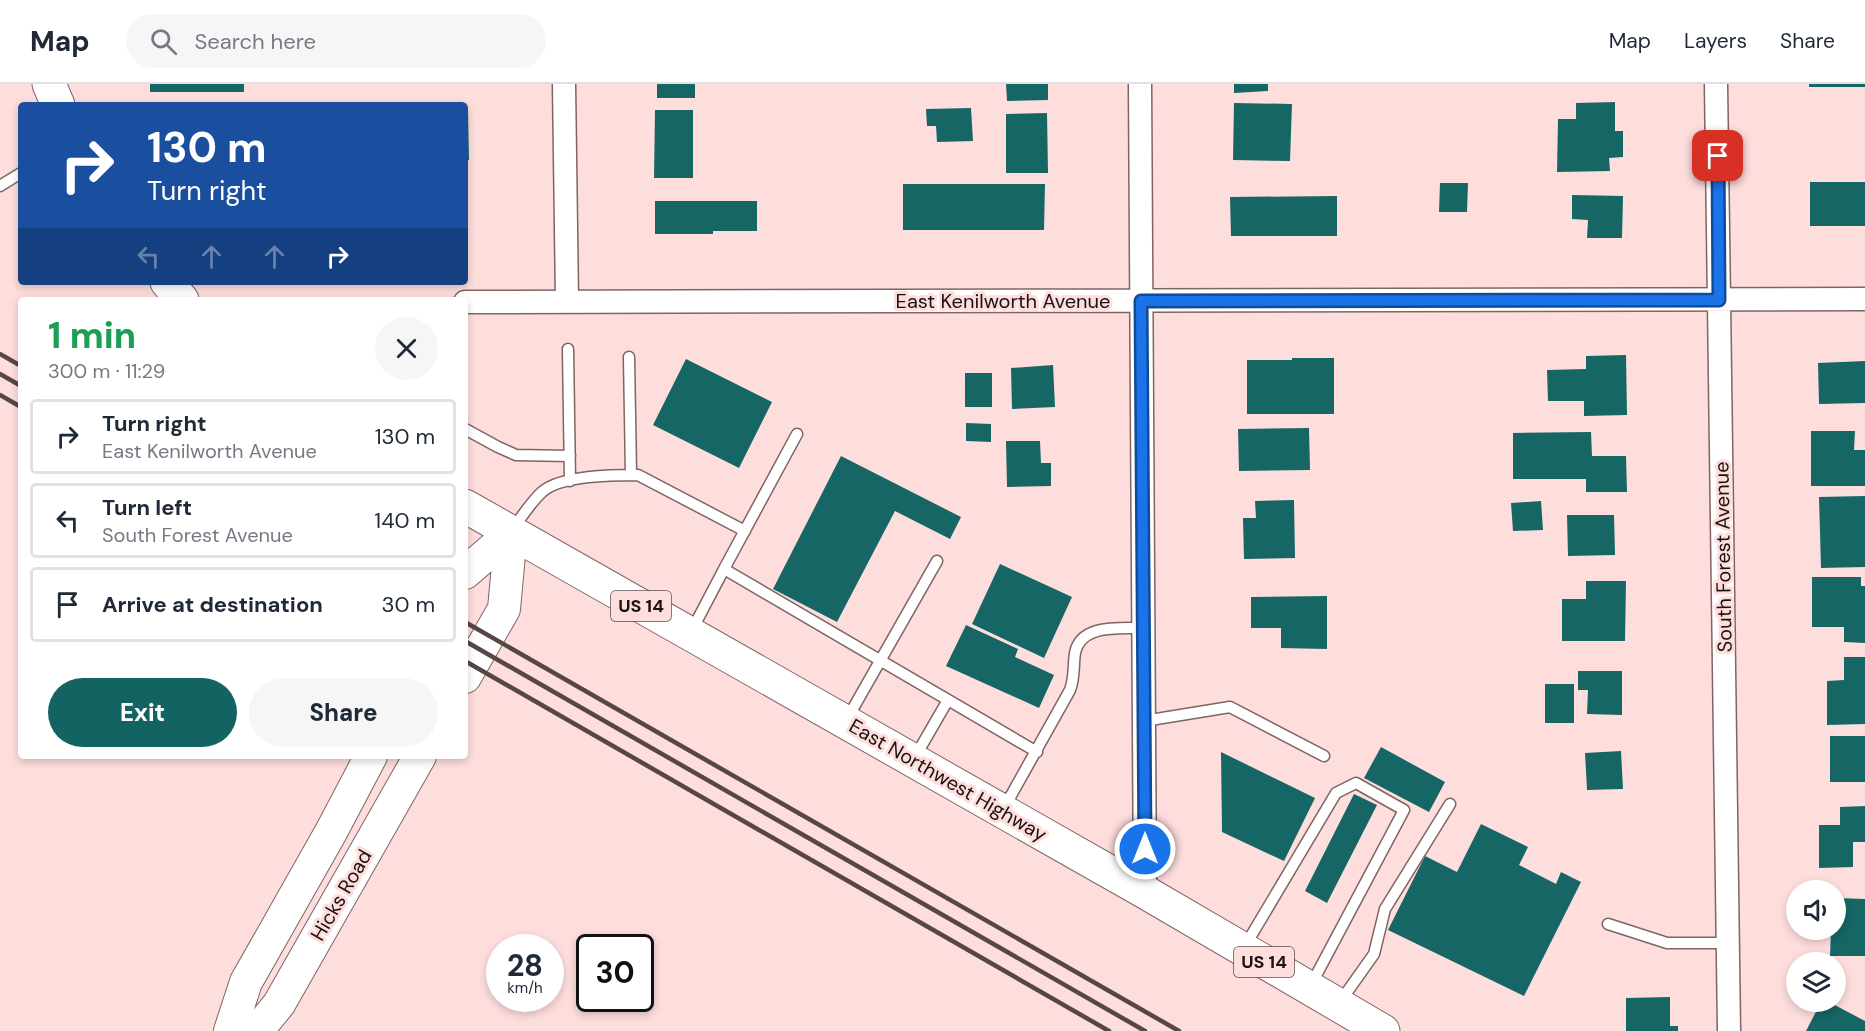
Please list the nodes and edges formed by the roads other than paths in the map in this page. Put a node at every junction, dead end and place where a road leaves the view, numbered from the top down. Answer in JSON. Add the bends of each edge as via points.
{"nodes":[{"id":1,"x":49,"y":84,"type":"edge"},
{"id":2,"x":564,"y":84,"type":"edge"},
{"id":3,"x":1140,"y":84,"type":"edge"},
{"id":4,"x":1716,"y":84,"type":"edge"},
{"id":5,"x":57,"y":102,"type":"edge"},
{"id":6,"x":18,"y":175,"type":"edge"},
{"id":7,"x":0,"y":186,"type":"edge"},
{"id":8,"x":169,"y":285,"type":"edge"},
{"id":9,"x":179,"y":297,"type":"edge"},
{"id":10,"x":1865,"y":299,"type":"edge"},
{"id":11,"x":567,"y":300,"type":"junction"},
{"id":12,"x":1719,"y":300,"type":"junction"},
{"id":13,"x":1141,"y":301,"type":"junction"},
{"id":14,"x":468,"y":302,"type":"edge"},
{"id":15,"x":568,"y":349,"type":"dead end"},
{"id":16,"x":629,"y":357,"type":"dead end"},
{"id":17,"x":468,"y":431,"type":"edge"},
{"id":18,"x":797,"y":434,"type":"dead end"},
{"id":19,"x":570,"y":456,"type":"junction"},
{"id":20,"x":631,"y":475,"type":"junction"},
{"id":21,"x":570,"y":481,"type":"junction"},
{"id":22,"x":468,"y":508,"type":"edge"},
{"id":23,"x":745,"y":531,"type":"junction"},
{"id":24,"x":511,"y":533,"type":"junction"},
{"id":25,"x":937,"y":561,"type":"dead end"},
{"id":26,"x":724,"y":568,"type":"junction"},
{"id":27,"x":468,"y":570,"type":"edge"},
{"id":28,"x":1144,"y":628,"type":"junction"},
{"id":29,"x":690,"y":634,"type":"junction"},
{"id":30,"x":880,"y":660,"type":"junction"},
{"id":31,"x":468,"y":672,"type":"edge"},
{"id":32,"x":948,"y":700,"type":"junction"},
{"id":33,"x":1144,"y":721,"type":"junction"},
{"id":34,"x":845,"y":722,"type":"junction"},
{"id":35,"x":1037,"y":752,"type":"junction"},
{"id":36,"x":1324,"y":756,"type":"dead end"},
{"id":37,"x":369,"y":759,"type":"edge"},
{"id":38,"x":418,"y":759,"type":"edge"},
{"id":39,"x":913,"y":760,"type":"junction"},
{"id":40,"x":1450,"y":804,"type":"dead end"},
{"id":41,"x":1003,"y":811,"type":"junction"},
{"id":42,"x":1145,"y":892,"type":"junction"},
{"id":43,"x":1608,"y":924,"type":"dead end"},
{"id":44,"x":1728,"y":943,"type":"junction"},
{"id":45,"x":1243,"y":949,"type":"junction"},
{"id":46,"x":1309,"y":987,"type":"junction"},
{"id":47,"x":1338,"y":1005,"type":"junction"},
{"id":48,"x":230,"y":1031,"type":"edge"},
{"id":49,"x":257,"y":1031,"type":"edge"},
{"id":50,"x":1383,"y":1031,"type":"edge"},
{"id":51,"x":1729,"y":1031,"type":"edge"}],
"edges":[{"from":1,"to":5,"type":"main road"},
{"from":2,"to":11,"type":"street"},
{"from":3,"to":13,"type":"street"},
{"from":4,"to":12,"type":"street","name":"South Forest Avenue"},
{"from":6,"to":7,"type":"lane"},
{"from":8,"to":9,"type":"main road"},
{"from":10,"to":12,"type":"street","name":"East Kenilworth Avenue"},
{"from":11,"to":13,"type":"street","name":"East Kenilworth Avenue"},
{"from":11,"to":14,"type":"street","name":"East Kenilworth Avenue"},
{"from":12,"to":13,"type":"street","name":"East Kenilworth Avenue"},
{"from":12,"to":44,"type":"street","name":"South Forest Avenue"},
{"from":13,"to":28,"type":"street"},
{"from":15,"to":19,"type":"lane"},
{"from":16,"to":20,"type":"lane"},
{"from":17,"to":19,"type":"lane","via":[[516,454]]},
{"from":18,"to":23,"type":"lane"},
{"from":19,"to":21,"type":"lane"},
{"from":20,"to":21,"type":"lane"},
{"from":20,"to":23,"type":"lane","via":[[638,475]]},
{"from":21,"to":24,"type":"lane","via":[[552,485],[543,492]]},
{"from":22,"to":24,"type":"main road","number":"US 14"},
{"from":23,"to":26,"type":"lane"},
{"from":24,"to":27,"type":"main road"},
{"from":24,"to":29,"type":"main road","name":"East Northwest Highway","number":"US 14"},
{"from":24,"to":31,"type":"main road","via":[[504,609]]},
{"from":25,"to":30,"type":"lane"},
{"from":26,"to":29,"type":"lane"},
{"from":26,"to":30,"type":"lane"},
{"from":28,"to":33,"type":"street"},
{"from":28,"to":35,"type":"lane","via":[[1097,630],[1079,642],[1073,682]]},
{"from":29,"to":34,"type":"main road","name":"East Northwest Highway","number":"US 14"},
{"from":30,"to":32,"type":"lane"},
{"from":30,"to":34,"type":"lane"},
{"from":32,"to":35,"type":"lane"},
{"from":32,"to":39,"type":"lane"},
{"from":33,"to":36,"type":"lane","via":[[1230,707]]},
{"from":33,"to":42,"type":"street"},
{"from":34,"to":39,"type":"main road","name":"East Northwest Highway","number":"US 14"},
{"from":35,"to":41,"type":"lane"},
{"from":37,"to":48,"type":"main road","name":"Hicks Road","via":[[246,982]]},
{"from":38,"to":49,"type":"main road","name":"Hicks Road","via":[[279,1004]]},
{"from":39,"to":41,"type":"main road","name":"East Northwest Highway","number":"US 14"},
{"from":40,"to":47,"type":"lane","via":[[1385,909],[1374,954]]},
{"from":41,"to":42,"type":"main road","name":"East Northwest Highway","number":"US 14"},
{"from":42,"to":45,"type":"main road","name":"East Northwest Highway","number":"US 14"},
{"from":43,"to":44,"type":"lane","via":[[1668,943]]},
{"from":44,"to":51,"type":"street","name":"South Forest Avenue"},
{"from":45,"to":46,"type":"main road","name":"East Northwest Highway","number":"US 14"},
{"from":45,"to":46,"type":"lane","via":[[1336,793],[1356,783],[1404,810]]},
{"from":46,"to":47,"type":"main road","name":"East Northwest Highway","number":"US 14"},
{"from":47,"to":50,"type":"main road","name":"East Northwest Highway","number":"US 14"}]}
